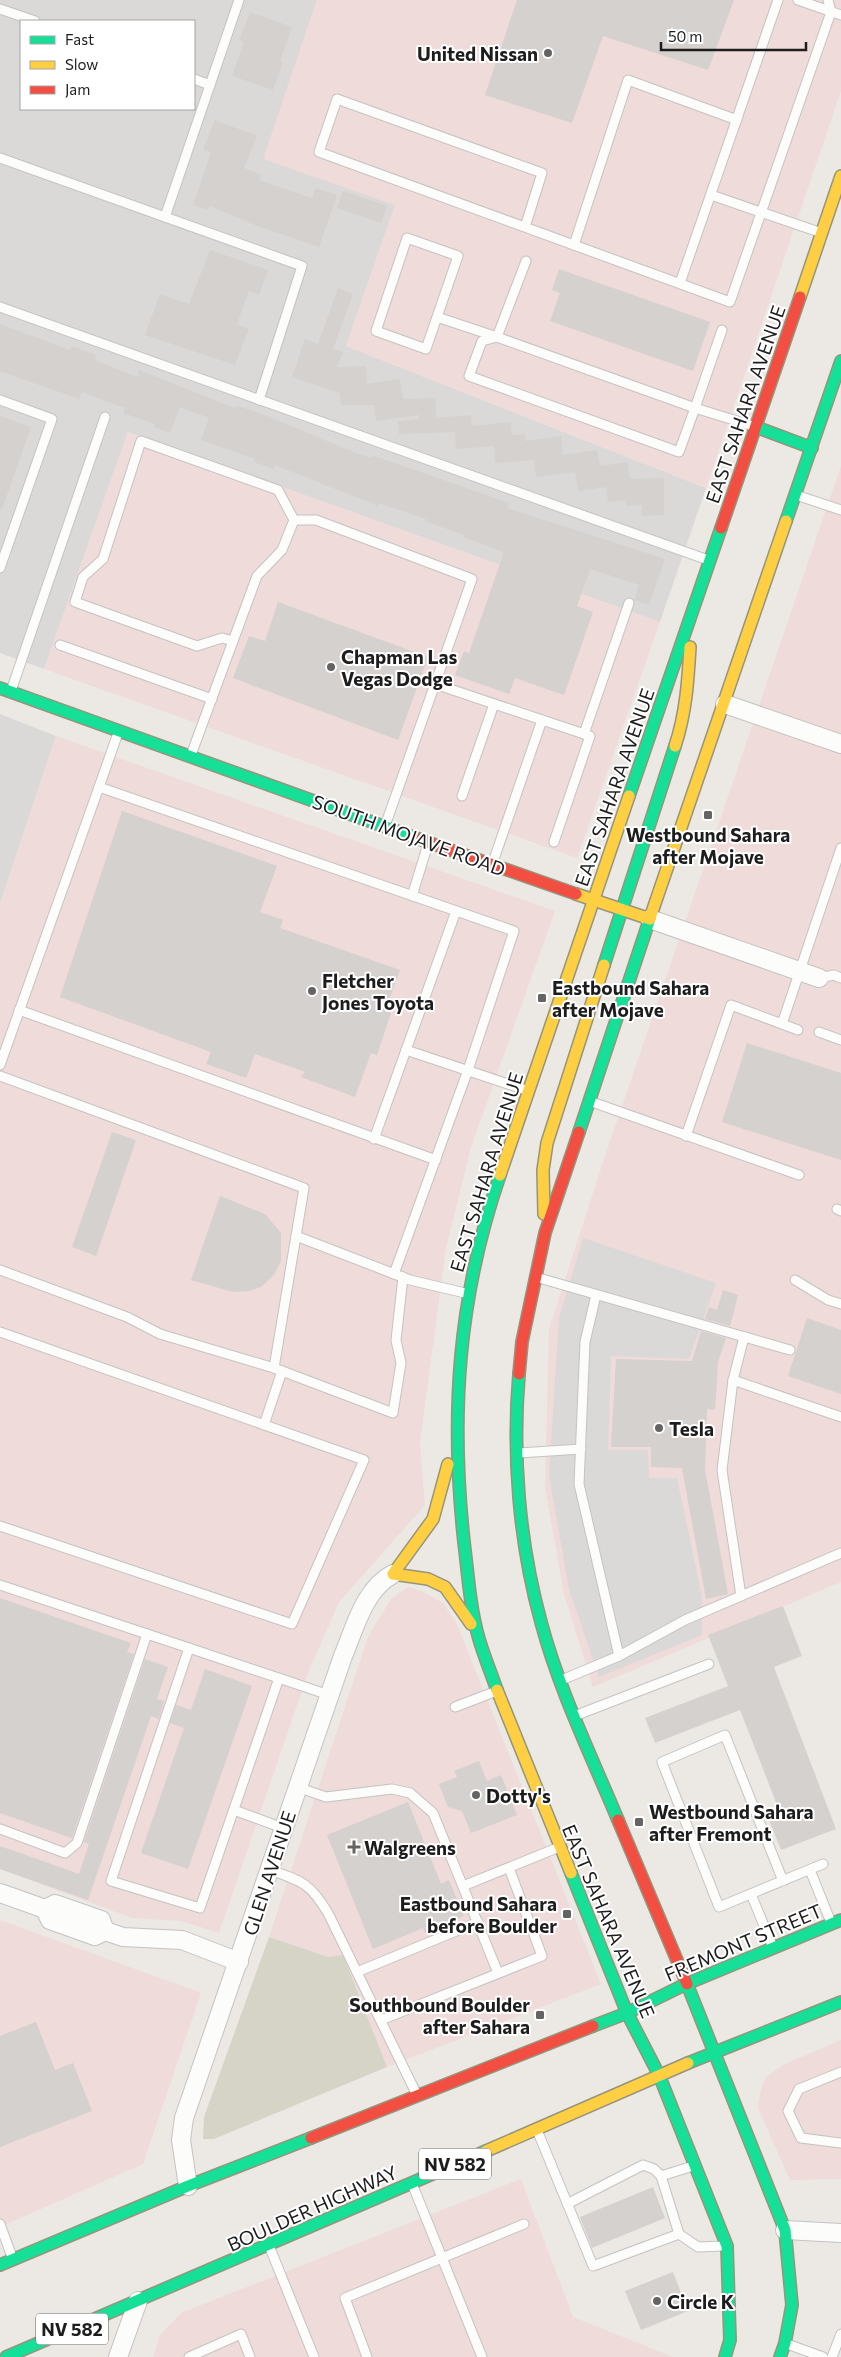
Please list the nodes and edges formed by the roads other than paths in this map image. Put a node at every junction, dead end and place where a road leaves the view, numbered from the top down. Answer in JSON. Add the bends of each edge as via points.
{"nodes":[{"id":1,"x":239,"y":0,"type":"edge"},
{"id":2,"x":778,"y":0,"type":"edge"},
{"id":3,"x":798,"y":0,"type":"edge"},
{"id":4,"x":828,"y":0,"type":"edge"},
{"id":5,"x":0,"y":8,"type":"edge"},
{"id":6,"x":830,"y":12,"type":"junction"},
{"id":7,"x":841,"y":15,"type":"edge"},
{"id":8,"x":32,"y":20,"type":"edge"},
{"id":9,"x":195,"y":79,"type":"edge"},
{"id":10,"x":210,"y":85,"type":"junction"},
{"id":11,"x":736,"y":120,"type":"junction"},
{"id":12,"x":0,"y":158,"type":"edge"},
{"id":13,"x":841,"y":176,"type":"edge"},
{"id":14,"x":711,"y":195,"type":"junction"},
{"id":15,"x":762,"y":212,"type":"junction"},
{"id":16,"x":165,"y":217,"type":"junction"},
{"id":17,"x":525,"y":227,"type":"junction"},
{"id":18,"x":822,"y":232,"type":"junction"},
{"id":19,"x":574,"y":245,"type":"junction"},
{"id":20,"x":526,"y":261,"type":"dead end"},
{"id":21,"x":680,"y":283,"type":"junction"},
{"id":22,"x":0,"y":307,"type":"edge"},
{"id":23,"x":437,"y":317,"type":"junction"},
{"id":24,"x":722,"y":330,"type":"dead end"},
{"id":25,"x":498,"y":337,"type":"junction"},
{"id":26,"x":840,"y":366,"type":"edge"},
{"id":27,"x":0,"y":400,"type":"edge"},
{"id":28,"x":259,"y":400,"type":"junction"},
{"id":29,"x":695,"y":408,"type":"junction"},
{"id":30,"x":105,"y":417,"type":"dead end"},
{"id":31,"x":756,"y":427,"type":"junction"},
{"id":32,"x":812,"y":448,"type":"junction"},
{"id":33,"x":796,"y":495,"type":"junction"},
{"id":34,"x":841,"y":510,"type":"edge"},
{"id":35,"x":294,"y":520,"type":"junction"},
{"id":36,"x":710,"y":561,"type":"junction"},
{"id":37,"x":0,"y":568,"type":"edge"},
{"id":38,"x":628,"y":603,"type":"dead end"},
{"id":39,"x":693,"y":611,"type":"junction"},
{"id":40,"x":233,"y":641,"type":"junction"},
{"id":41,"x":60,"y":645,"type":"dead end"},
{"id":42,"x":435,"y":684,"type":"junction"},
{"id":43,"x":5,"y":690,"type":"edge"},
{"id":44,"x":212,"y":699,"type":"junction"},
{"id":45,"x":494,"y":704,"type":"junction"},
{"id":46,"x":725,"y":704,"type":"junction"},
{"id":47,"x":542,"y":720,"type":"junction"},
{"id":48,"x":119,"y":731,"type":"junction"},
{"id":49,"x":584,"y":734,"type":"junction"},
{"id":50,"x":841,"y":744,"type":"edge"},
{"id":51,"x":190,"y":757,"type":"junction"},
{"id":52,"x":99,"y":787,"type":"junction"},
{"id":53,"x":462,"y":796,"type":"dead end"},
{"id":54,"x":385,"y":826,"type":"junction"},
{"id":55,"x":429,"y":842,"type":"junction"},
{"id":56,"x":554,"y":842,"type":"dead end"},
{"id":57,"x":841,"y":848,"type":"edge"},
{"id":58,"x":492,"y":865,"type":"junction"},
{"id":59,"x":412,"y":896,"type":"junction"},
{"id":60,"x":593,"y":900,"type":"junction"},
{"id":61,"x":623,"y":910,"type":"junction"},
{"id":62,"x":456,"y":911,"type":"junction"},
{"id":63,"x":650,"y":919,"type":"junction"},
{"id":64,"x":800,"y":971,"type":"junction"},
{"id":65,"x":819,"y":978,"type":"joint"},
{"id":66,"x":841,"y":978,"type":"edge"},
{"id":67,"x":19,"y":1010,"type":"junction"},
{"id":68,"x":782,"y":1024,"type":"junction"},
{"id":69,"x":798,"y":1030,"type":"dead end"},
{"id":70,"x":819,"y":1032,"type":"dead end"},
{"id":71,"x":841,"y":1040,"type":"edge"},
{"id":72,"x":406,"y":1050,"type":"junction"},
{"id":73,"x":0,"y":1065,"type":"edge"},
{"id":74,"x":468,"y":1070,"type":"junction"},
{"id":75,"x":0,"y":1076,"type":"edge"},
{"id":76,"x":529,"y":1090,"type":"junction"},
{"id":77,"x":589,"y":1101,"type":"junction"},
{"id":78,"x":686,"y":1136,"type":"junction"},
{"id":79,"x":374,"y":1138,"type":"junction"},
{"id":80,"x":436,"y":1160,"type":"junction"},
{"id":81,"x":799,"y":1175,"type":"dead end"},
{"id":82,"x":545,"y":1233,"type":"junction"},
{"id":83,"x":296,"y":1236,"type":"junction"},
{"id":84,"x":0,"y":1270,"type":"edge"},
{"id":85,"x":398,"y":1275,"type":"junction"},
{"id":86,"x":534,"y":1277,"type":"junction"},
{"id":87,"x":794,"y":1280,"type":"dead end"},
{"id":88,"x":468,"y":1293,"type":"junction"},
{"id":89,"x":596,"y":1295,"type":"junction"},
{"id":90,"x":841,"y":1304,"type":"edge"},
{"id":91,"x":0,"y":1332,"type":"edge"},
{"id":92,"x":744,"y":1338,"type":"junction"},
{"id":93,"x":790,"y":1350,"type":"dead end"},
{"id":94,"x":278,"y":1369,"type":"junction"},
{"id":95,"x":733,"y":1380,"type":"junction"},
{"id":96,"x":841,"y":1418,"type":"edge"},
{"id":97,"x":457,"y":1423,"type":"junction"},
{"id":98,"x":264,"y":1425,"type":"junction"},
{"id":99,"x":581,"y":1449,"type":"junction"},
{"id":100,"x":517,"y":1453,"type":"junction"},
{"id":101,"x":0,"y":1526,"type":"edge"},
{"id":102,"x":841,"y":1553,"type":"edge"},
{"id":103,"x":393,"y":1574,"type":"junction"},
{"id":104,"x":0,"y":1585,"type":"edge"},
{"id":105,"x":741,"y":1596,"type":"junction"},
{"id":106,"x":147,"y":1634,"type":"junction"},
{"id":107,"x":479,"y":1639,"type":"junction"},
{"id":108,"x":188,"y":1648,"type":"junction"},
{"id":109,"x":619,"y":1656,"type":"junction"},
{"id":110,"x":710,"y":1664,"type":"dead end"},
{"id":111,"x":279,"y":1678,"type":"junction"},
{"id":112,"x":561,"y":1681,"type":"junction"},
{"id":113,"x":497,"y":1691,"type":"junction"},
{"id":114,"x":329,"y":1695,"type":"junction"},
{"id":115,"x":456,"y":1707,"type":"dead end"},
{"id":116,"x":574,"y":1716,"type":"junction"},
{"id":117,"x":297,"y":1787,"type":"junction"},
{"id":118,"x":234,"y":1810,"type":"junction"},
{"id":119,"x":283,"y":1828,"type":"junction"},
{"id":120,"x":0,"y":1829,"type":"edge"},
{"id":121,"x":560,"y":1848,"type":"junction"},
{"id":122,"x":823,"y":1864,"type":"dead end"},
{"id":123,"x":510,"y":1868,"type":"junction"},
{"id":124,"x":270,"y":1870,"type":"junction"},
{"id":125,"x":810,"y":1870,"type":"junction"},
{"id":126,"x":783,"y":1881,"type":"junction"},
{"id":127,"x":464,"y":1886,"type":"junction"},
{"id":128,"x":0,"y":1893,"type":"edge"},
{"id":129,"x":751,"y":1894,"type":"junction"},
{"id":130,"x":478,"y":1922,"type":"junction"},
{"id":131,"x":836,"y":1922,"type":"edge"},
{"id":132,"x":773,"y":1948,"type":"junction"},
{"id":133,"x":239,"y":1962,"type":"junction"},
{"id":134,"x":357,"y":1972,"type":"junction"},
{"id":135,"x":498,"y":1973,"type":"junction"},
{"id":136,"x":686,"y":1984,"type":"junction"},
{"id":137,"x":841,"y":2002,"type":"edge"},
{"id":138,"x":627,"y":2013,"type":"junction"},
{"id":139,"x":380,"y":2020,"type":"junction"},
{"id":140,"x":716,"y":2053,"type":"junction"},
{"id":141,"x":841,"y":2072,"type":"edge"},
{"id":142,"x":659,"y":2075,"type":"junction"},
{"id":143,"x":417,"y":2096,"type":"junction"},
{"id":144,"x":536,"y":2129,"type":"junction"},
{"id":145,"x":841,"y":2143,"type":"edge"},
{"id":146,"x":696,"y":2165,"type":"junction"},
{"id":147,"x":661,"y":2176,"type":"junction"},
{"id":148,"x":412,"y":2183,"type":"junction"},
{"id":149,"x":188,"y":2186,"type":"junction"},
{"id":150,"x":568,"y":2204,"type":"junction"},
{"id":151,"x":0,"y":2224,"type":"edge"},
{"id":152,"x":524,"y":2224,"type":"dead end"},
{"id":153,"x":786,"y":2230,"type":"junction"},
{"id":154,"x":841,"y":2233,"type":"edge"},
{"id":155,"x":679,"y":2234,"type":"junction"},
{"id":156,"x":269,"y":2246,"type":"junction"},
{"id":157,"x":727,"y":2246,"type":"junction"},
{"id":158,"x":442,"y":2257,"type":"junction"},
{"id":159,"x":13,"y":2260,"type":"junction"},
{"id":160,"x":0,"y":2265,"type":"edge"},
{"id":161,"x":138,"y":2301,"type":"junction"},
{"id":162,"x":841,"y":2334,"type":"edge"},
{"id":163,"x":785,"y":2344,"type":"junction"},
{"id":164,"x":6,"y":2357,"type":"edge"},
{"id":165,"x":118,"y":2357,"type":"edge"},
{"id":166,"x":189,"y":2357,"type":"edge"},
{"id":167,"x":250,"y":2357,"type":"edge"},
{"id":168,"x":314,"y":2357,"type":"edge"},
{"id":169,"x":367,"y":2357,"type":"edge"},
{"id":170,"x":482,"y":2357,"type":"edge"},
{"id":171,"x":725,"y":2357,"type":"edge"},
{"id":172,"x":780,"y":2357,"type":"edge"},
{"id":173,"x":823,"y":2357,"type":"edge"},
{"id":174,"x":832,"y":2357,"type":"edge"}],
"edges":[{"from":1,"to":10,"type":"lane"},
{"from":2,"to":11,"type":"lane"},
{"from":3,"to":6,"type":"lane"},
{"from":4,"to":6,"type":"lane"},
{"from":5,"to":8,"type":"lane"},
{"from":6,"to":7,"type":"lane"},
{"from":6,"to":15,"type":"lane"},
{"from":9,"to":10,"type":"lane"},
{"from":10,"to":16,"type":"lane"},
{"from":11,"to":14,"type":"lane"},
{"from":11,"to":19,"type":"lane","via":[[628,80]]},
{"from":12,"to":16,"type":"lane"},
{"from":13,"to":18,"type":"main road","name":"EAST SAHARA AVENUE"},
{"from":14,"to":15,"type":"lane"},
{"from":14,"to":21,"type":"lane"},
{"from":15,"to":18,"type":"lane"},
{"from":15,"to":21,"type":"lane","via":[[730,302]]},
{"from":16,"to":28,"type":"lane","via":[[302,266]]},
{"from":17,"to":17,"type":"lane","via":[[319,152],[338,99],[542,173]]},
{"from":17,"to":19,"type":"lane"},
{"from":18,"to":31,"type":"main road","name":"EAST SAHARA AVENUE"},
{"from":19,"to":21,"type":"lane"},
{"from":20,"to":25,"type":"lane"},
{"from":22,"to":28,"type":"lane"},
{"from":23,"to":23,"type":"lane","via":[[426,349],[376,331],[407,238],[458,256]]},
{"from":23,"to":25,"type":"lane"},
{"from":24,"to":29,"type":"lane"},
{"from":25,"to":29,"type":"lane"},
{"from":25,"to":29,"type":"lane","via":[[482,341],[470,376],[679,452]]},
{"from":26,"to":32,"type":"main road"},
{"from":27,"to":37,"type":"lane","via":[[52,419]]},
{"from":28,"to":36,"type":"lane"},
{"from":29,"to":31,"type":"lane"},
{"from":30,"to":43,"type":"lane"},
{"from":31,"to":32,"type":"main road"},
{"from":31,"to":36,"type":"main road","name":"EAST SAHARA AVENUE"},
{"from":32,"to":33,"type":"main road"},
{"from":33,"to":34,"type":"lane"},
{"from":33,"to":46,"type":"main road"},
{"from":35,"to":40,"type":"lane","via":[[282,550],[257,576]]},
{"from":35,"to":40,"type":"lane","via":[[278,490],[141,441],[103,559],[83,577],[75,602],[197,646],[222,638]]},
{"from":35,"to":42,"type":"lane","via":[[316,520],[472,579]]},
{"from":36,"to":39,"type":"main road","name":"EAST SAHARA AVENUE"},
{"from":38,"to":49,"type":"lane"},
{"from":39,"to":60,"type":"main road","name":"EAST SAHARA AVENUE"},
{"from":39,"to":61,"type":"main road","via":[[682,725]]},
{"from":40,"to":44,"type":"lane"},
{"from":41,"to":44,"type":"lane"},
{"from":42,"to":45,"type":"lane"},
{"from":42,"to":54,"type":"lane"},
{"from":43,"to":48,"type":"main road","name":"SOUTH MOJAVE ROAD"},
{"from":44,"to":51,"type":"lane"},
{"from":45,"to":47,"type":"lane"},
{"from":45,"to":53,"type":"lane"},
{"from":46,"to":50,"type":"street"},
{"from":46,"to":63,"type":"main road"},
{"from":47,"to":49,"type":"lane"},
{"from":47,"to":58,"type":"lane"},
{"from":48,"to":51,"type":"main road","name":"SOUTH MOJAVE ROAD"},
{"from":48,"to":52,"type":"lane"},
{"from":49,"to":56,"type":"lane","via":[[590,736]]},
{"from":51,"to":54,"type":"main road","name":"SOUTH MOJAVE ROAD"},
{"from":52,"to":59,"type":"lane"},
{"from":52,"to":67,"type":"lane"},
{"from":54,"to":55,"type":"main road","name":"SOUTH MOJAVE ROAD"},
{"from":55,"to":58,"type":"main road","name":"SOUTH MOJAVE ROAD"},
{"from":55,"to":59,"type":"lane"},
{"from":57,"to":64,"type":"lane"},
{"from":58,"to":60,"type":"main road","name":"SOUTH MOJAVE ROAD"},
{"from":59,"to":62,"type":"lane"},
{"from":60,"to":61,"type":"main road","name":"SOUTH MOJAVE ROAD"},
{"from":60,"to":76,"type":"main road","name":"EAST SAHARA AVENUE"},
{"from":61,"to":63,"type":"main road","name":"SOUTH MOJAVE ROAD"},
{"from":61,"to":82,"type":"main road","via":[[547,1143],[543,1170]]},
{"from":62,"to":72,"type":"lane"},
{"from":62,"to":74,"type":"lane","via":[[514,931]]},
{"from":63,"to":64,"type":"street","name":"SOUTH MOJAVE ROAD"},
{"from":63,"to":77,"type":"main road"},
{"from":64,"to":65,"type":"street","name":"SOUTH MOJAVE ROAD"},
{"from":64,"to":68,"type":"lane"},
{"from":65,"to":66,"type":"lane"},
{"from":67,"to":73,"type":"lane"},
{"from":67,"to":79,"type":"lane"},
{"from":68,"to":69,"type":"lane"},
{"from":68,"to":78,"type":"lane","via":[[731,1005]]},
{"from":70,"to":71,"type":"lane"},
{"from":72,"to":74,"type":"lane"},
{"from":72,"to":79,"type":"lane"},
{"from":74,"to":76,"type":"lane"},
{"from":74,"to":80,"type":"lane"},
{"from":75,"to":83,"type":"lane","via":[[304,1188]]},
{"from":76,"to":88,"type":"main road","name":"EAST SAHARA AVENUE","via":[[487,1216]]},
{"from":77,"to":78,"type":"lane"},
{"from":77,"to":82,"type":"main road"},
{"from":78,"to":81,"type":"lane"},
{"from":79,"to":80,"type":"lane"},
{"from":80,"to":85,"type":"lane"},
{"from":82,"to":86,"type":"main road"},
{"from":83,"to":85,"type":"lane"},
{"from":83,"to":94,"type":"lane"},
{"from":84,"to":94,"type":"lane","via":[[127,1317],[160,1334]]},
{"from":85,"to":88,"type":"lane"},
{"from":85,"to":94,"type":"lane","via":[[396,1340],[401,1363],[393,1413]]},
{"from":86,"to":89,"type":"lane"},
{"from":86,"to":100,"type":"main road","via":[[522,1342],[516,1407]]},
{"from":87,"to":90,"type":"lane"},
{"from":88,"to":97,"type":"main road","name":"EAST SAHARA AVENUE"},
{"from":89,"to":92,"type":"lane"},
{"from":89,"to":99,"type":"lane","via":[[585,1342]]},
{"from":91,"to":98,"type":"lane"},
{"from":92,"to":93,"type":"lane"},
{"from":92,"to":95,"type":"lane"},
{"from":94,"to":98,"type":"lane"},
{"from":95,"to":96,"type":"lane"},
{"from":95,"to":105,"type":"lane","via":[[722,1470]]},
{"from":97,"to":103,"type":"main road","via":[[437,1508],[426,1530]]},
{"from":97,"to":107,"type":"main road","name":"EAST SAHARA AVENUE","via":[[463,1542]]},
{"from":98,"to":101,"type":"lane","via":[[364,1460],[292,1624]]},
{"from":99,"to":100,"type":"lane"},
{"from":99,"to":109,"type":"lane","via":[[579,1484]]},
{"from":100,"to":112,"type":"main road","via":[[524,1540],[541,1622]]},
{"from":102,"to":105,"type":"lane"},
{"from":103,"to":107,"type":"main road","via":[[428,1579],[445,1587]]},
{"from":103,"to":114,"type":"street","name":"GLEN AVENUE","via":[[369,1597]]},
{"from":104,"to":106,"type":"lane"},
{"from":105,"to":109,"type":"lane","via":[[685,1620]]},
{"from":106,"to":108,"type":"lane"},
{"from":106,"to":120,"type":"lane","via":[[77,1843],[65,1853]]},
{"from":107,"to":113,"type":"main road","name":"EAST SAHARA AVENUE"},
{"from":108,"to":111,"type":"lane"},
{"from":108,"to":118,"type":"lane","via":[[111,1881],[200,1908]]},
{"from":109,"to":112,"type":"lane"},
{"from":110,"to":116,"type":"lane"},
{"from":111,"to":114,"type":"lane"},
{"from":111,"to":118,"type":"lane"},
{"from":112,"to":116,"type":"main road"},
{"from":113,"to":115,"type":"lane"},
{"from":113,"to":121,"type":"main road","name":"EAST SAHARA AVENUE"},
{"from":114,"to":117,"type":"street","name":"GLEN AVENUE"},
{"from":116,"to":136,"type":"main road"},
{"from":117,"to":119,"type":"street","name":"GLEN AVENUE"},
{"from":117,"to":127,"type":"lane","via":[[326,1796],[392,1789],[410,1793],[433,1813]]},
{"from":118,"to":119,"type":"lane"},
{"from":119,"to":124,"type":"street","name":"GLEN AVENUE"},
{"from":121,"to":123,"type":"lane"},
{"from":121,"to":138,"type":"main road","name":"EAST SAHARA AVENUE"},
{"from":122,"to":125,"type":"lane"},
{"from":123,"to":127,"type":"lane"},
{"from":123,"to":135,"type":"lane","via":[[542,1956]]},
{"from":124,"to":133,"type":"street","name":"GLEN AVENUE"},
{"from":124,"to":134,"type":"lane","via":[[300,1881],[316,1893]]},
{"from":125,"to":126,"type":"lane"},
{"from":125,"to":131,"type":"lane"},
{"from":126,"to":129,"type":"lane"},
{"from":126,"to":129,"type":"lane","via":[[724,1735],[662,1762],[719,1907]]},
{"from":127,"to":130,"type":"lane"},
{"from":128,"to":133,"type":"street","via":[[45,1909],[50,1920],[86,1924],[101,1920],[105,1931],[123,1937],[182,1940]]},
{"from":129,"to":132,"type":"lane"},
{"from":130,"to":134,"type":"lane"},
{"from":130,"to":135,"type":"lane"},
{"from":131,"to":132,"type":"main road","name":"FREMONT STREET"},
{"from":132,"to":136,"type":"main road","name":"FREMONT STREET"},
{"from":133,"to":149,"type":"street","name":"GLEN AVENUE","via":[[184,2118],[181,2140]]},
{"from":134,"to":139,"type":"lane"},
{"from":135,"to":139,"type":"lane"},
{"from":136,"to":138,"type":"main road","name":"FREMONT STREET"},
{"from":136,"to":140,"type":"main road"},
{"from":137,"to":140,"type":"main road","number":"NV 582"},
{"from":138,"to":142,"type":"main road","name":"EAST SAHARA AVENUE"},
{"from":138,"to":143,"type":"main road"},
{"from":139,"to":143,"type":"lane"},
{"from":140,"to":142,"type":"main road","name":"BOULDER HIGHWAY","number":"NV 582"},
{"from":140,"to":153,"type":"main road"},
{"from":141,"to":145,"type":"lane","via":[[798,2089],[788,2111],[801,2138]]},
{"from":142,"to":144,"type":"main road","name":"BOULDER HIGHWAY","number":"NV 582"},
{"from":142,"to":146,"type":"main road","name":"EAST SAHARA AVENUE"},
{"from":143,"to":149,"type":"main road"},
{"from":144,"to":148,"type":"main road","name":"BOULDER HIGHWAY","number":"NV 582"},
{"from":144,"to":150,"type":"lane"},
{"from":146,"to":147,"type":"lane"},
{"from":146,"to":157,"type":"main road","name":"EAST SAHARA AVENUE"},
{"from":147,"to":150,"type":"lane","via":[[643,2165]]},
{"from":147,"to":155,"type":"lane"},
{"from":148,"to":156,"type":"main road","name":"BOULDER HIGHWAY","number":"NV 582"},
{"from":148,"to":158,"type":"lane"},
{"from":149,"to":159,"type":"main road"},
{"from":150,"to":155,"type":"lane","via":[[593,2266]]},
{"from":151,"to":159,"type":"lane"},
{"from":152,"to":158,"type":"lane"},
{"from":153,"to":154,"type":"street"},
{"from":153,"to":163,"type":"main road","via":[[792,2305]]},
{"from":155,"to":157,"type":"lane","via":[[698,2247]]},
{"from":156,"to":161,"type":"main road","name":"BOULDER HIGHWAY","number":"NV 582"},
{"from":156,"to":168,"type":"lane"},
{"from":157,"to":171,"type":"main road","name":"EAST SAHARA AVENUE","via":[[730,2340]]},
{"from":158,"to":169,"type":"lane","via":[[345,2298]]},
{"from":158,"to":170,"type":"lane"},
{"from":159,"to":160,"type":"main road"},
{"from":161,"to":164,"type":"main road","name":"BOULDER HIGHWAY","number":"NV 582"},
{"from":161,"to":165,"type":"street"},
{"from":162,"to":174,"type":"lane"},
{"from":163,"to":172,"type":"main road"},
{"from":163,"to":173,"type":"lane"},
{"from":166,"to":167,"type":"lane","via":[[241,2334]]}]}
